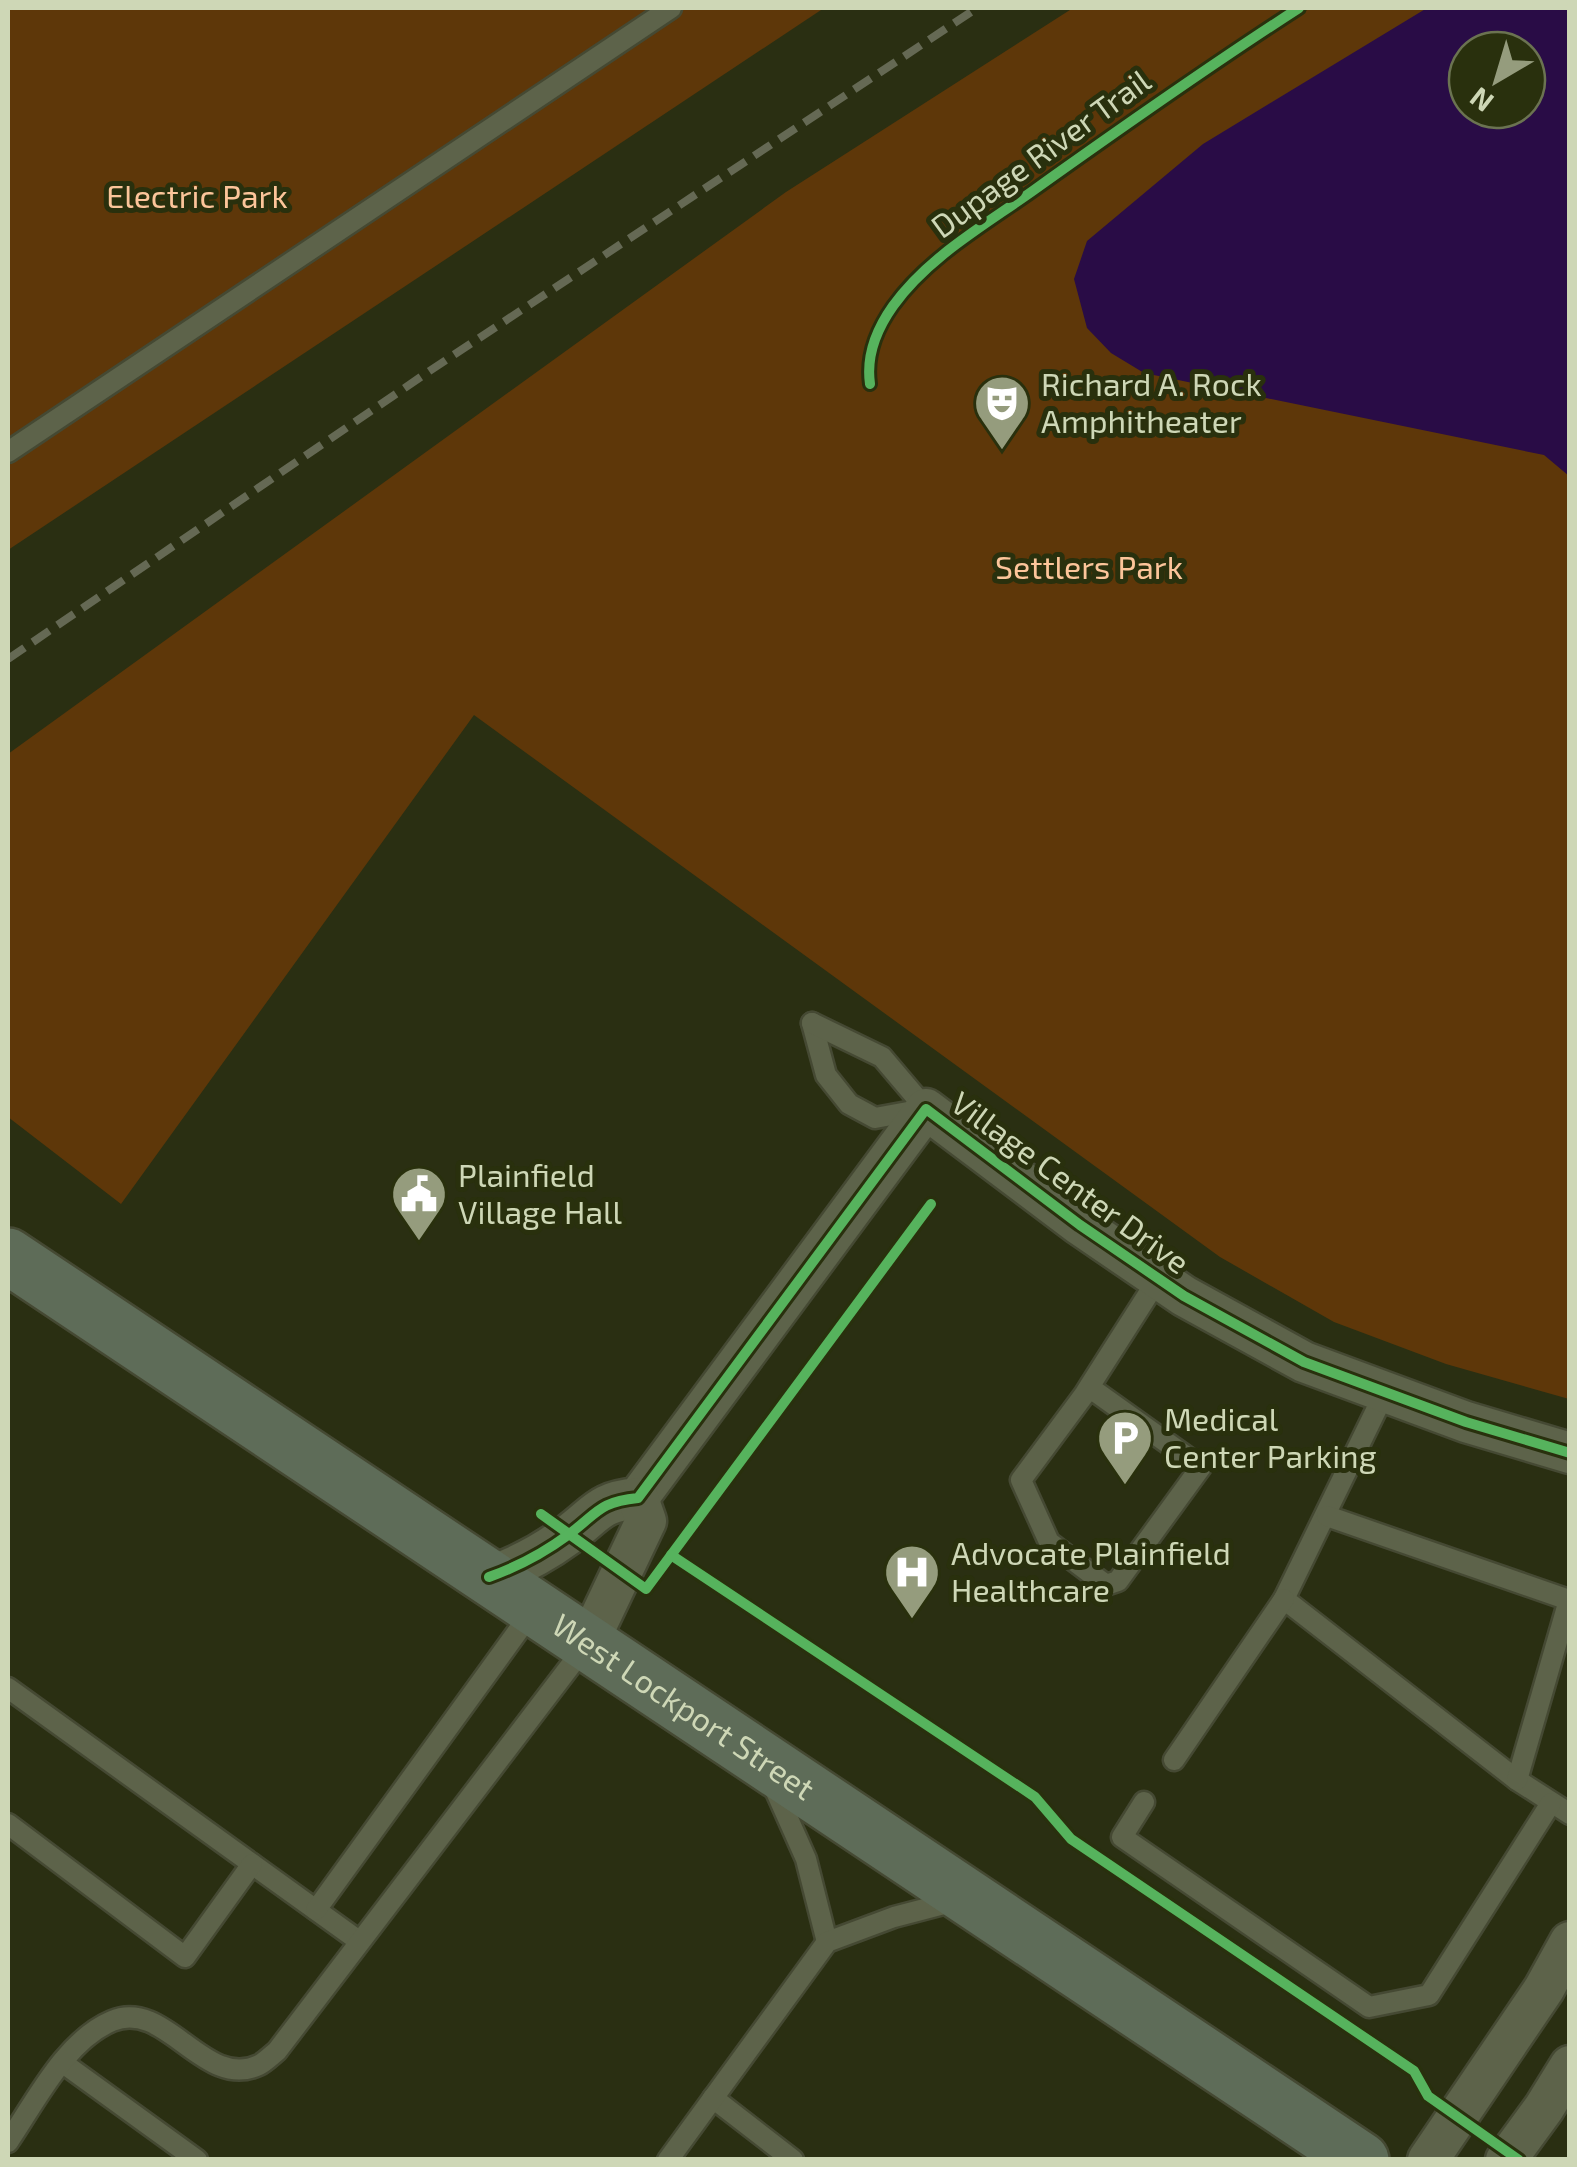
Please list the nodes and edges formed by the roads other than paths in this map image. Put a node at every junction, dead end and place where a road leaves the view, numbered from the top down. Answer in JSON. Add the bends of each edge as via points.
{"nodes":[{"id":1,"x":672,"y":8,"type":"edge"},
{"id":2,"x":8,"y":452,"type":"edge"},
{"id":3,"x":926,"y":1109,"type":"junction"},
{"id":4,"x":8,"y":1256,"type":"edge"},
{"id":5,"x":1158,"y":1278,"type":"junction"},
{"id":6,"x":1089,"y":1387,"type":"junction"},
{"id":7,"x":1385,"y":1392,"type":"junction"},
{"id":8,"x":1570,"y":1453,"type":"edge"},
{"id":9,"x":638,"y":1498,"type":"junction"},
{"id":10,"x":1326,"y":1516,"type":"junction"},
{"id":11,"x":489,"y":1577,"type":"junction"},
{"id":12,"x":1284,"y":1598,"type":"junction"},
{"id":13,"x":535,"y":1608,"type":"junction"},
{"id":14,"x":588,"y":1643,"type":"junction"},
{"id":15,"x":8,"y":1688,"type":"edge"},
{"id":16,"x":762,"y":1760,"type":"junction"},
{"id":17,"x":1174,"y":1760,"type":"dead end"},
{"id":18,"x":1517,"y":1780,"type":"junction"},
{"id":19,"x":1144,"y":1802,"type":"dead end"},
{"id":20,"x":1560,"y":1808,"type":"edge"},
{"id":21,"x":8,"y":1824,"type":"edge"},
{"id":22,"x":252,"y":1864,"type":"junction"},
{"id":23,"x":970,"y":1897,"type":"junction"},
{"id":24,"x":316,"y":1910,"type":"junction"},
{"id":25,"x":359,"y":1942,"type":"junction"},
{"id":26,"x":827,"y":1942,"type":"junction"},
{"id":27,"x":1570,"y":1942,"type":"edge"},
{"id":28,"x":62,"y":2063,"type":"junction"},
{"id":29,"x":1570,"y":2066,"type":"edge"},
{"id":30,"x":713,"y":2098,"type":"junction"},
{"id":31,"x":8,"y":2142,"type":"edge"},
{"id":32,"x":197,"y":2160,"type":"edge"},
{"id":33,"x":668,"y":2160,"type":"edge"},
{"id":34,"x":793,"y":2160,"type":"edge"},
{"id":35,"x":1361,"y":2160,"type":"edge"},
{"id":36,"x":1428,"y":2160,"type":"edge"},
{"id":37,"x":1506,"y":2160,"type":"edge"}],
"edges":[{"from":1,"to":2,"type":"lane"},
{"from":3,"to":3,"type":"lane","via":[[882,1058],[812,1022],[826,1076],[850,1104],[875,1118]]},
{"from":3,"to":5,"type":"street","name":"Village Center Drive"},
{"from":3,"to":9,"type":"street","name":"Village Center Drive"},
{"from":4,"to":11,"type":"main road","name":"West Lockport Street"},
{"from":5,"to":6,"type":"lane"},
{"from":5,"to":7,"type":"street","name":"Village Center Drive","via":[[1304,1362]]},
{"from":6,"to":6,"type":"lane","via":[[1021,1480],[1049,1542],[1106,1585],[1118,1582],[1201,1467]]},
{"from":7,"to":8,"type":"street","name":"Village Center Drive"},
{"from":7,"to":10,"type":"lane"},
{"from":9,"to":11,"type":"street","via":[[609,1501],[569,1534]]},
{"from":9,"to":14,"type":"street","via":[[646,1522]]},
{"from":10,"to":12,"type":"lane"},
{"from":10,"to":18,"type":"lane","via":[[1569,1600]]},
{"from":11,"to":13,"type":"main road","name":"West Lockport Street"},
{"from":12,"to":17,"type":"lane"},
{"from":12,"to":18,"type":"lane"},
{"from":13,"to":14,"type":"main road","name":"West Lockport Street"},
{"from":13,"to":24,"type":"lane"},
{"from":14,"to":16,"type":"main road","name":"West Lockport Street"},
{"from":14,"to":25,"type":"lane"},
{"from":15,"to":22,"type":"lane"},
{"from":16,"to":23,"type":"main road","name":"West Lockport Street"},
{"from":16,"to":26,"type":"lane","via":[[806,1859]]},
{"from":18,"to":20,"type":"lane"},
{"from":19,"to":20,"type":"lane","via":[[1122,1837],[1369,2007],[1429,1994]]},
{"from":21,"to":22,"type":"lane","via":[[184,1957]]},
{"from":22,"to":24,"type":"lane"},
{"from":23,"to":26,"type":"lane"},
{"from":23,"to":35,"type":"main road","name":"West Lockport Street"},
{"from":24,"to":25,"type":"lane"},
{"from":25,"to":28,"type":"lane","via":[[277,2051],[258,2066],[212,2062],[153,2022],[131,2016],[86,2038]]},
{"from":26,"to":30,"type":"lane"},
{"from":27,"to":36,"type":"street"},
{"from":28,"to":31,"type":"lane"},
{"from":28,"to":32,"type":"lane"},
{"from":29,"to":37,"type":"street"},
{"from":30,"to":33,"type":"lane"},
{"from":30,"to":34,"type":"lane"}]}
